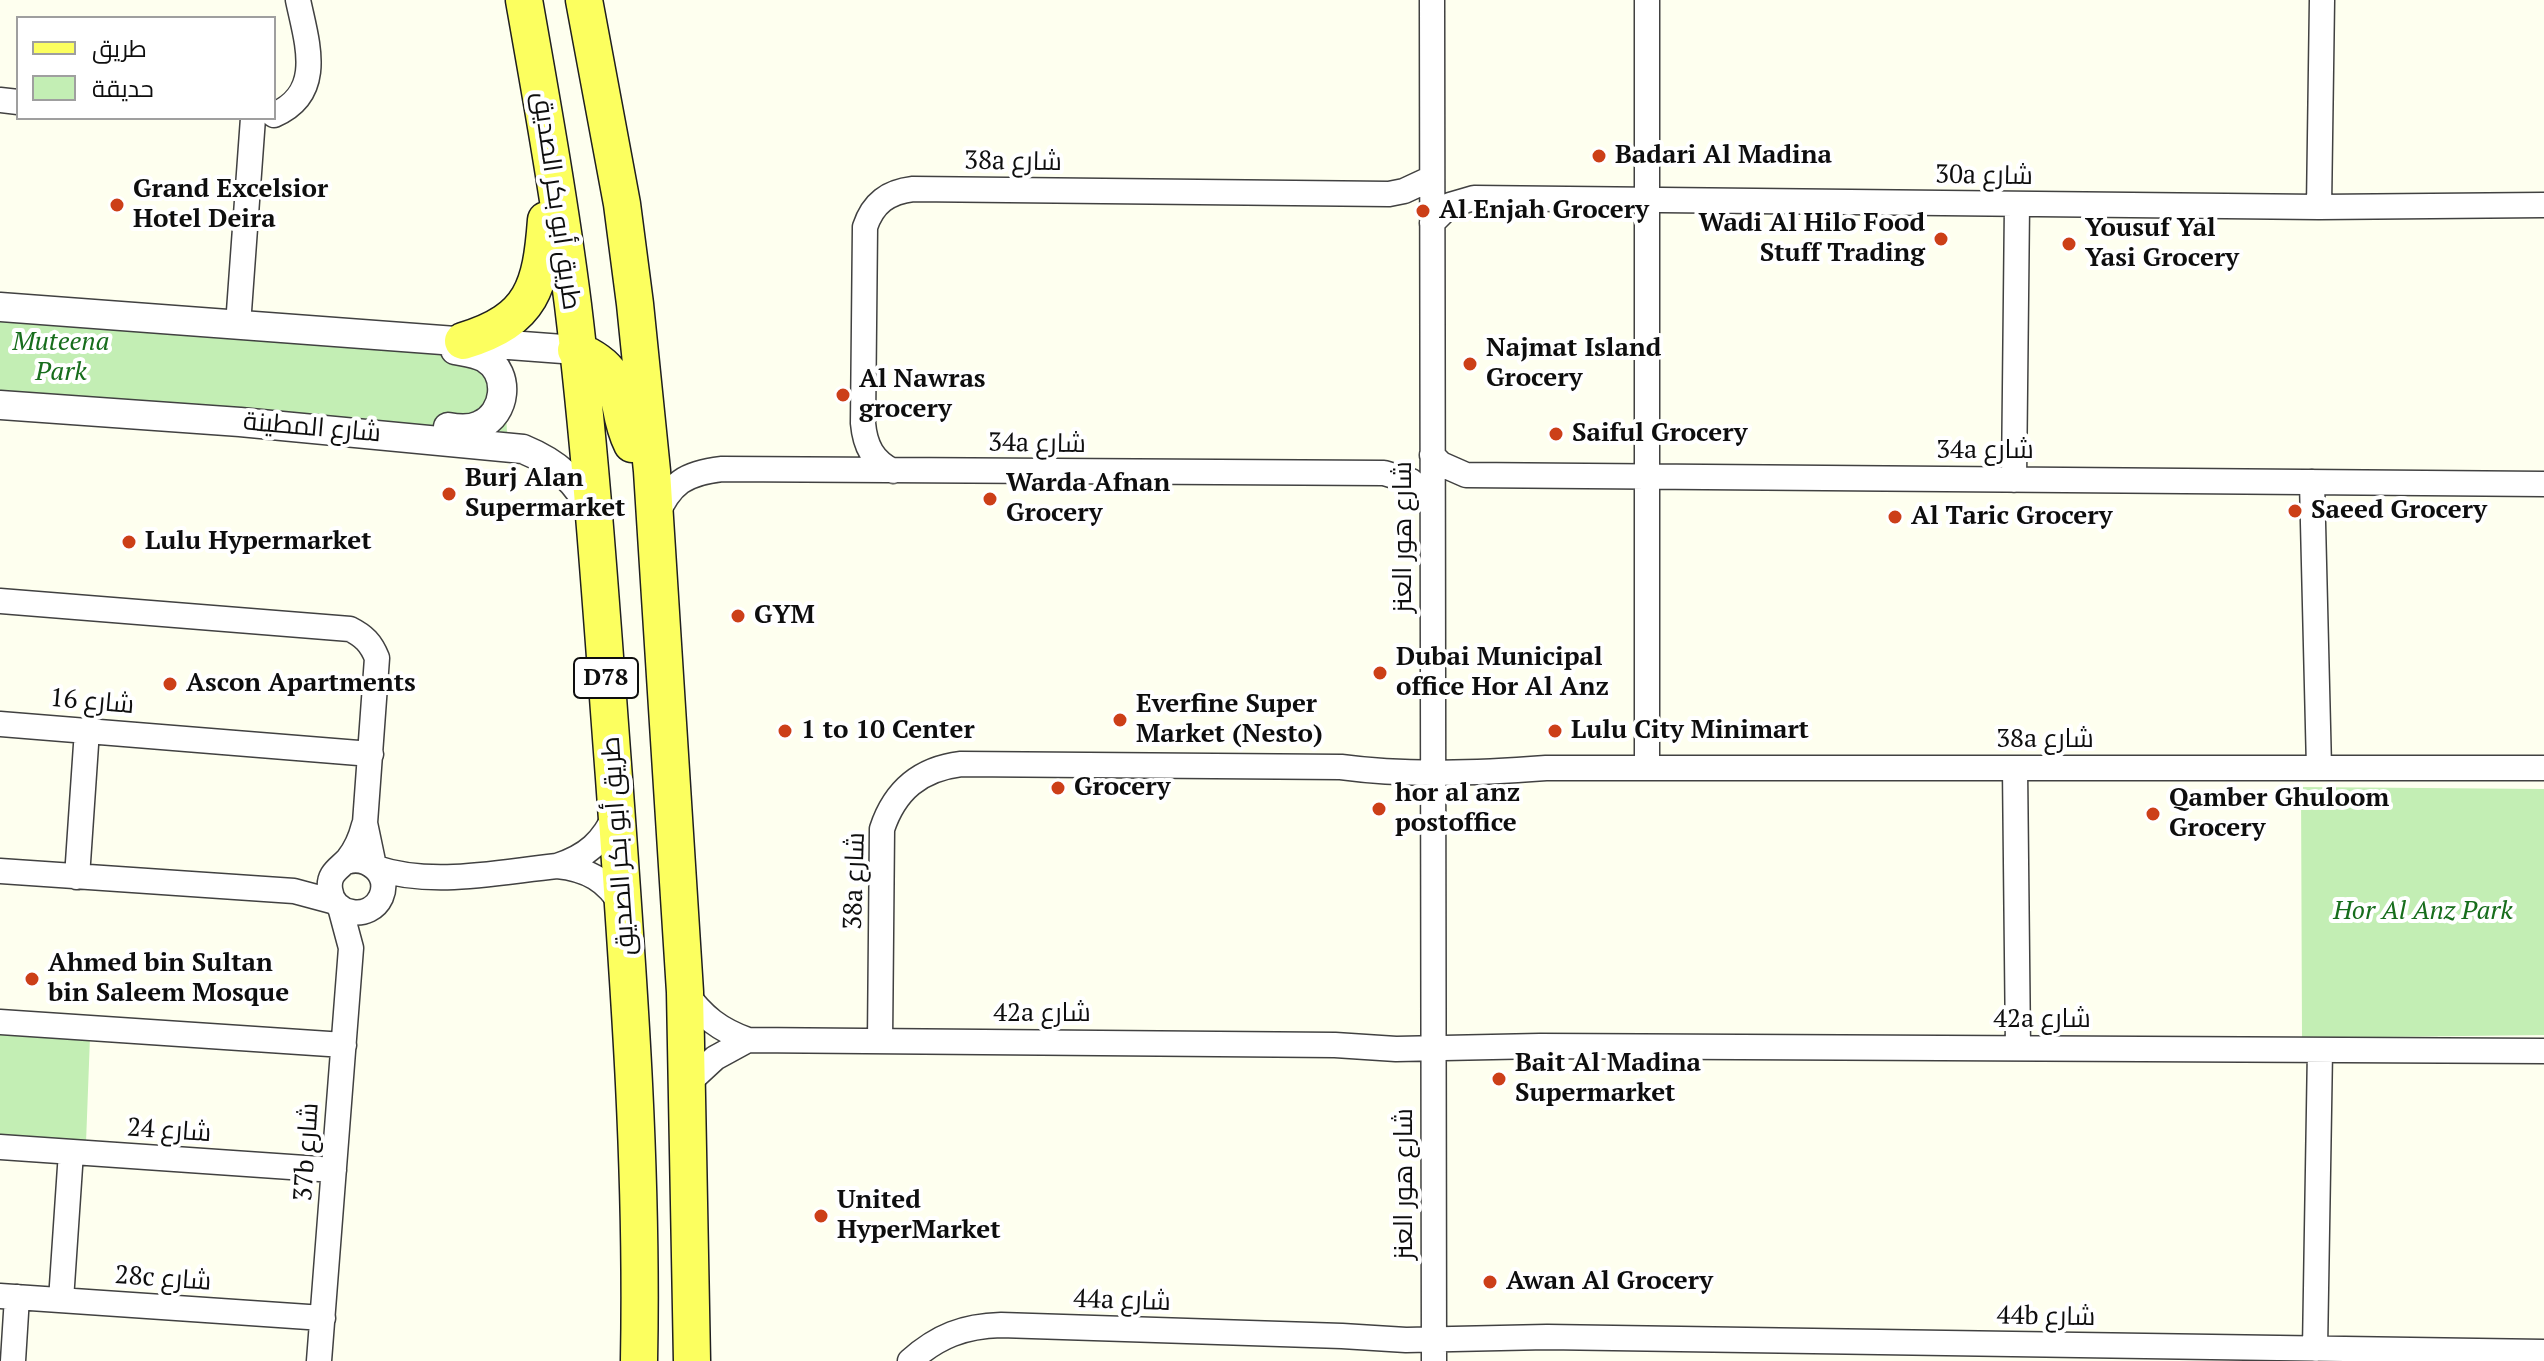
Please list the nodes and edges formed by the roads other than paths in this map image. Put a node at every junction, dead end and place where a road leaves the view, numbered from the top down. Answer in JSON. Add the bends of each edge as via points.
{"nodes":[{"id":1,"x":298,"y":0,"type":"edge"},
{"id":2,"x":524,"y":0,"type":"edge"},
{"id":3,"x":584,"y":0,"type":"edge"},
{"id":4,"x":1432,"y":0,"type":"edge"},
{"id":5,"x":1647,"y":0,"type":"edge"},
{"id":6,"x":2322,"y":0,"type":"edge"},
{"id":7,"x":276,"y":114,"type":"edge"},
{"id":8,"x":253,"y":120,"type":"edge"},
{"id":9,"x":552,"y":158,"type":"junction"},
{"id":10,"x":1432,"y":178,"type":"junction"},
{"id":11,"x":1646,"y":200,"type":"junction"},
{"id":12,"x":2017,"y":205,"type":"junction"},
{"id":13,"x":2544,"y":205,"type":"edge"},
{"id":14,"x":2319,"y":207,"type":"junction"},
{"id":15,"x":1432,"y":223,"type":"junction"},
{"id":16,"x":0,"y":307,"type":"edge"},
{"id":17,"x":238,"y":325,"type":"junction"},
{"id":18,"x":372,"y":334,"type":"junction"},
{"id":19,"x":463,"y":341,"type":"junction"},
{"id":20,"x":576,"y":350,"type":"junction"},
{"id":21,"x":0,"y":405,"type":"edge"},
{"id":22,"x":240,"y":422,"type":"junction"},
{"id":23,"x":1432,"y":455,"type":"junction"},
{"id":24,"x":652,"y":471,"type":"junction"},
{"id":25,"x":893,"y":471,"type":"junction"},
{"id":26,"x":1647,"y":477,"type":"junction"},
{"id":27,"x":2014,"y":480,"type":"junction"},
{"id":28,"x":2312,"y":482,"type":"junction"},
{"id":29,"x":2544,"y":484,"type":"edge"},
{"id":30,"x":1432,"y":501,"type":"junction"},
{"id":31,"x":594,"y":514,"type":"junction"},
{"id":32,"x":656,"y":519,"type":"junction"},
{"id":33,"x":0,"y":601,"type":"edge"},
{"id":34,"x":0,"y":724,"type":"edge"},
{"id":35,"x":87,"y":730,"type":"junction"},
{"id":36,"x":371,"y":754,"type":"junction"},
{"id":37,"x":1432,"y":766,"type":"junction"},
{"id":38,"x":1647,"y":768,"type":"junction"},
{"id":39,"x":2015,"y":768,"type":"junction"},
{"id":40,"x":2319,"y":768,"type":"junction"},
{"id":41,"x":2544,"y":768,"type":"edge"},
{"id":42,"x":616,"y":813,"type":"junction"},
{"id":43,"x":365,"y":823,"type":"junction"},
{"id":44,"x":557,"y":866,"type":"junction"},
{"id":45,"x":340,"y":867,"type":"junction"},
{"id":46,"x":375,"y":867,"type":"junction"},
{"id":47,"x":0,"y":871,"type":"edge"},
{"id":48,"x":77,"y":877,"type":"junction"},
{"id":49,"x":426,"y":877,"type":"junction"},
{"id":50,"x":294,"y":891,"type":"junction"},
{"id":51,"x":376,"y":903,"type":"junction"},
{"id":52,"x":338,"y":904,"type":"junction"},
{"id":53,"x":624,"y":909,"type":"junction"},
{"id":54,"x":351,"y":948,"type":"junction"},
{"id":55,"x":685,"y":992,"type":"junction"},
{"id":56,"x":0,"y":1022,"type":"edge"},
{"id":57,"x":748,"y":1040,"type":"junction"},
{"id":58,"x":880,"y":1041,"type":"junction"},
{"id":59,"x":1434,"y":1043,"type":"junction"},
{"id":60,"x":344,"y":1045,"type":"junction"},
{"id":61,"x":2018,"y":1048,"type":"junction"},
{"id":62,"x":2320,"y":1050,"type":"junction"},
{"id":63,"x":2544,"y":1051,"type":"edge"},
{"id":64,"x":688,"y":1083,"type":"junction"},
{"id":65,"x":637,"y":1127,"type":"junction"},
{"id":66,"x":0,"y":1147,"type":"edge"},
{"id":67,"x":71,"y":1152,"type":"junction"},
{"id":68,"x":334,"y":1170,"type":"junction"},
{"id":69,"x":691,"y":1294,"type":"junction"},
{"id":70,"x":9,"y":1297,"type":"edge"},
{"id":71,"x":61,"y":1300,"type":"junction"},
{"id":72,"x":323,"y":1318,"type":"junction"},
{"id":73,"x":1434,"y":1343,"type":"edge"},
{"id":74,"x":2315,"y":1349,"type":"junction"},
{"id":75,"x":2544,"y":1352,"type":"edge"},
{"id":76,"x":2026,"y":1353,"type":"edge"},
{"id":77,"x":13,"y":1361,"type":"edge"},
{"id":78,"x":319,"y":1361,"type":"edge"},
{"id":79,"x":639,"y":1361,"type":"edge"},
{"id":80,"x":692,"y":1361,"type":"edge"},
{"id":81,"x":910,"y":1361,"type":"edge"}],
"edges":[{"from":1,"to":7,"type":"street","via":[[310,69],[298,99]]},
{"from":2,"to":9,"type":"main road","name":"طريق أبو بكر الصديق","number":"D78"},
{"from":3,"to":24,"type":"main road","number":"D78","via":[[622,204]]},
{"from":4,"to":10,"type":"street","name":"شارع هور العنز"},
{"from":5,"to":11,"type":"street"},
{"from":6,"to":14,"type":"street"},
{"from":8,"to":17,"type":"street"},
{"from":9,"to":19,"type":"main road","via":[[544,259],[537,283],[508,321]]},
{"from":9,"to":20,"type":"main road","name":"طريق أبو بكر الصديق","number":"D78"},
{"from":10,"to":15,"type":"street","name":"شارع هور العنز"},
{"from":10,"to":25,"type":"street","name":"38a شارع","via":[[1389,194],[913,189],[887,196],[865,227],[863,423],[871,453]]},
{"from":11,"to":12,"type":"street","name":"30a شارع"},
{"from":11,"to":15,"type":"street","name":"30a شارع","via":[[1474,198],[1450,205]]},
{"from":11,"to":26,"type":"street"},
{"from":12,"to":14,"type":"street","name":"30a شارع"},
{"from":12,"to":27,"type":"street"},
{"from":13,"to":14,"type":"street","name":"30a شارع"},
{"from":15,"to":23,"type":"street","name":"شارع هور العنز"},
{"from":16,"to":17,"type":"street"},
{"from":17,"to":18,"type":"street"},
{"from":18,"to":19,"type":"street"},
{"from":18,"to":22,"type":"street","via":[[487,359],[502,381],[499,407],[482,425],[470,428],[332,416]]},
{"from":19,"to":20,"type":"street"},
{"from":20,"to":24,"type":"main road","via":[[608,369],[630,441]]},
{"from":20,"to":31,"type":"main road","name":"طريق أبو بكر الصديق","number":"D78"},
{"from":21,"to":22,"type":"street","name":"شارع المطينة"},
{"from":22,"to":31,"type":"street","name":"شارع المطينة","via":[[523,449],[566,473]]},
{"from":23,"to":26,"type":"street","name":"34a شارع","via":[[1466,475]]},
{"from":23,"to":30,"type":"street","name":"شارع هور العنز"},
{"from":24,"to":32,"type":"main road","number":"D78"},
{"from":25,"to":30,"type":"street","name":"34a شارع","via":[[1384,473],[1411,481]]},
{"from":25,"to":32,"type":"street","name":"34a شارع","via":[[699,472],[664,498]]},
{"from":26,"to":27,"type":"street","name":"34a شارع"},
{"from":26,"to":38,"type":"street"},
{"from":27,"to":28,"type":"street","name":"34a شارع"},
{"from":28,"to":29,"type":"street","name":"34a شارع"},
{"from":28,"to":40,"type":"street"},
{"from":30,"to":37,"type":"street","name":"شارع هور العنز"},
{"from":31,"to":42,"type":"main road","name":"طريق أبو بكر الصديق","number":"D78"},
{"from":32,"to":55,"type":"main road","number":"D78"},
{"from":33,"to":36,"type":"street","via":[[350,629],[363,635],[377,658]]},
{"from":34,"to":35,"type":"street","name":"شارع 16"},
{"from":35,"to":36,"type":"street","name":"شارع 16"},
{"from":35,"to":48,"type":"street"},
{"from":36,"to":43,"type":"street"},
{"from":37,"to":38,"type":"street","name":"38a شارع","via":[[1493,762]]},
{"from":37,"to":58,"type":"street","name":"38a شارع","via":[[961,764],[927,772],[899,793],[882,829]]},
{"from":37,"to":59,"type":"street","name":"شارع هور العنز"},
{"from":38,"to":39,"type":"street","name":"38a شارع"},
{"from":39,"to":40,"type":"street","name":"38a شارع"},
{"from":39,"to":61,"type":"street"},
{"from":40,"to":41,"type":"street","name":"38a شارع"},
{"from":42,"to":44,"type":"street","via":[[594,848]]},
{"from":42,"to":53,"type":"main road","name":"طريق أبو بكر الصديق","number":"D78"},
{"from":43,"to":45,"type":"street"},
{"from":43,"to":46,"type":"street"},
{"from":44,"to":49,"type":"street"},
{"from":44,"to":53,"type":"street","via":[[597,877]]},
{"from":45,"to":46,"type":"street","via":[[361,860]]},
{"from":45,"to":50,"type":"street"},
{"from":45,"to":52,"type":"street","via":[[330,887]]},
{"from":46,"to":49,"type":"street"},
{"from":46,"to":51,"type":"street","via":[[383,882]]},
{"from":47,"to":48,"type":"street"},
{"from":48,"to":50,"type":"street"},
{"from":49,"to":51,"type":"street"},
{"from":50,"to":52,"type":"street"},
{"from":51,"to":52,"type":"street","via":[[355,913]]},
{"from":51,"to":54,"type":"street","name":"37b شارع"},
{"from":52,"to":54,"type":"street","name":"37b شارع"},
{"from":53,"to":65,"type":"main road","name":"طريق أبو بكر الصديق","number":"D78"},
{"from":54,"to":60,"type":"street","name":"37b شارع"},
{"from":55,"to":57,"type":"street","name":"42a شارع","via":[[712,1023]]},
{"from":55,"to":64,"type":"main road","number":"D78"},
{"from":56,"to":60,"type":"street"},
{"from":57,"to":58,"type":"street","name":"42a شارع"},
{"from":57,"to":64,"type":"street","name":"42a شارع","via":[[715,1058]]},
{"from":58,"to":59,"type":"street","name":"42a شارع","via":[[1367,1048]]},
{"from":59,"to":61,"type":"street","name":"42a شارع"},
{"from":59,"to":73,"type":"street","name":"شارع هور العنز"},
{"from":60,"to":68,"type":"street","name":"37b شارع"},
{"from":61,"to":62,"type":"street","name":"42a شارع"},
{"from":62,"to":63,"type":"street","name":"42a شارع"},
{"from":62,"to":74,"type":"street"},
{"from":64,"to":69,"type":"main road","number":"D78"},
{"from":65,"to":69,"type":"main road","via":[[652,1152],[659,1180],[662,1274],[675,1291]]},
{"from":65,"to":79,"type":"main road","name":"طريق أبو بكر الصديق","number":"D78"},
{"from":66,"to":67,"type":"street","name":"شارع 24"},
{"from":67,"to":68,"type":"street","name":"شارع 24"},
{"from":67,"to":71,"type":"street"},
{"from":68,"to":72,"type":"street","name":"37b شارع"},
{"from":69,"to":80,"type":"main road","number":"D78"},
{"from":70,"to":71,"type":"street","name":"28c شارع"},
{"from":70,"to":77,"type":"street"},
{"from":71,"to":72,"type":"street","name":"28c شارع"},
{"from":72,"to":78,"type":"street","name":"37b شارع"},
{"from":73,"to":76,"type":"street","name":"44b شارع","via":[[1547,1337]]},
{"from":73,"to":81,"type":"street","name":"44a شارع","via":[[1390,1329],[1342,1336],[975,1326],[927,1345]]},
{"from":74,"to":75,"type":"street","name":"44b شارع"},
{"from":74,"to":76,"type":"street","name":"44b شارع"}]}
